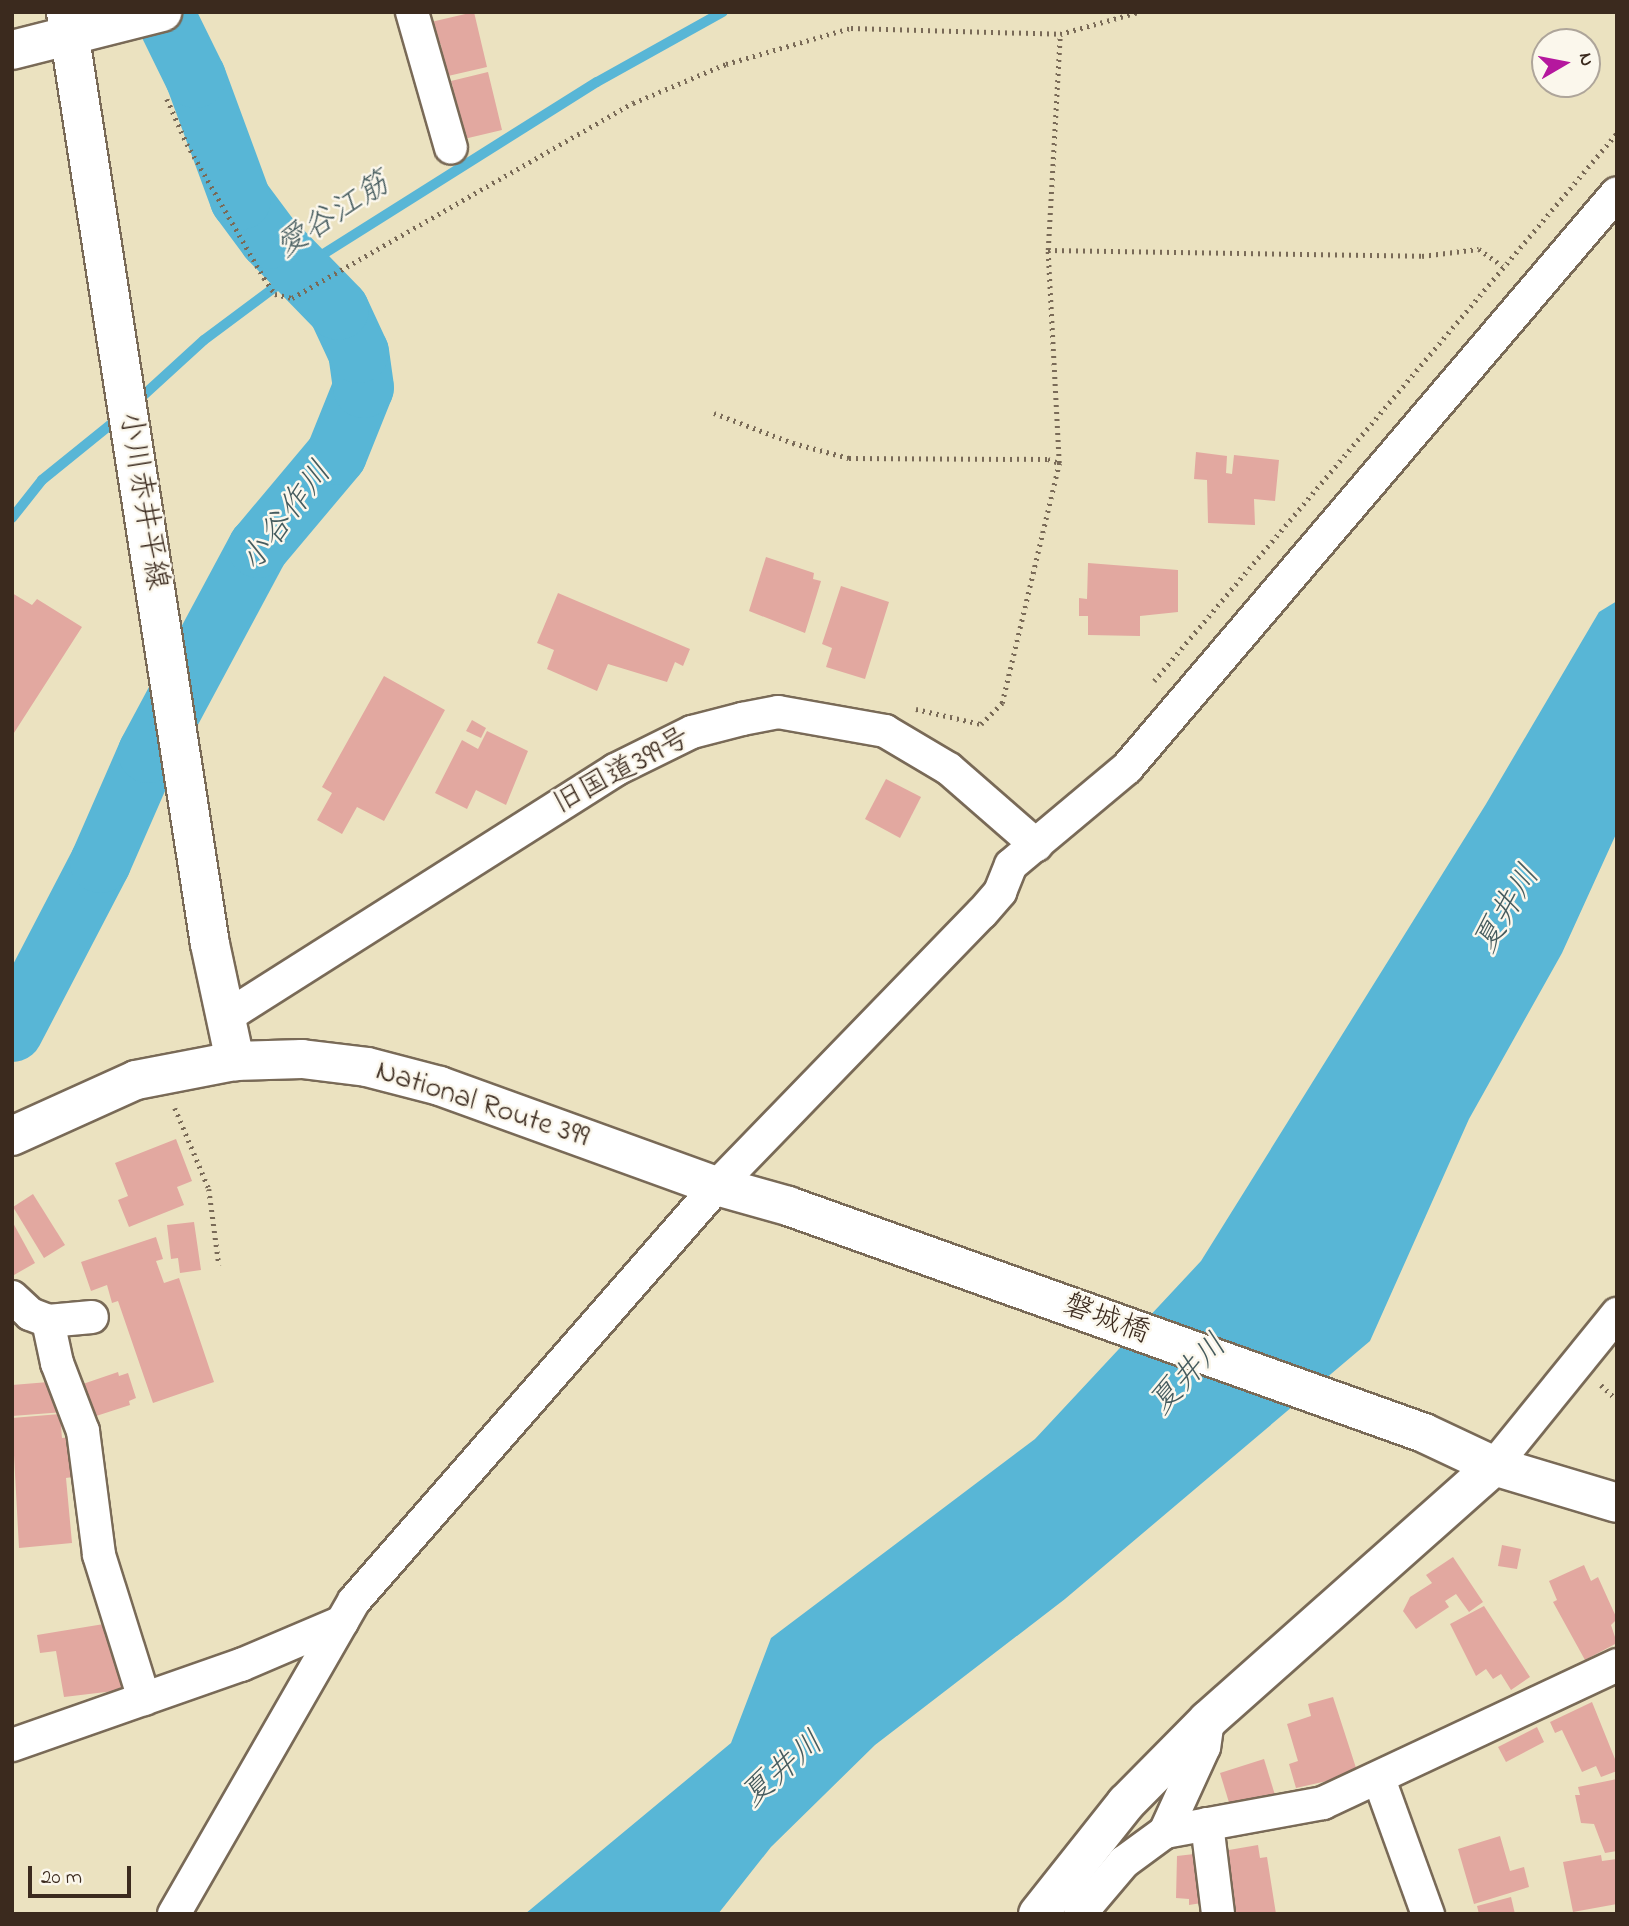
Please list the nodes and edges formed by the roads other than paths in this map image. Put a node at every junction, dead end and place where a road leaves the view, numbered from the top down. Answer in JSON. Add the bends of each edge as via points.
{"nodes":[{"id":1,"x":412,"y":12,"type":"edge"},
{"id":2,"x":154,"y":16,"type":"edge"},
{"id":3,"x":68,"y":24,"type":"edge"},
{"id":4,"x":12,"y":50,"type":"edge"},
{"id":5,"x":451,"y":148,"type":"dead end"},
{"id":6,"x":1617,"y":193,"type":"edge"},
{"id":7,"x":1036,"y":845,"type":"junction"},
{"id":8,"x":226,"y":1017,"type":"junction"},
{"id":9,"x":234,"y":1061,"type":"junction"},
{"id":10,"x":12,"y":1136,"type":"edge"},
{"id":11,"x":717,"y":1186,"type":"junction"},
{"id":12,"x":788,"y":1206,"type":"joint"},
{"id":13,"x":12,"y":1297,"type":"edge"},
{"id":14,"x":1617,"y":1314,"type":"edge"},
{"id":15,"x":92,"y":1317,"type":"dead end"},
{"id":16,"x":48,"y":1321,"type":"junction"},
{"id":17,"x":1494,"y":1466,"type":"junction"},
{"id":18,"x":1617,"y":1503,"type":"edge"},
{"id":19,"x":342,"y":1622,"type":"junction"},
{"id":20,"x":1617,"y":1665,"type":"edge"},
{"id":21,"x":144,"y":1699,"type":"junction"},
{"id":22,"x":1208,"y":1720,"type":"junction"},
{"id":23,"x":12,"y":1745,"type":"edge"},
{"id":24,"x":1379,"y":1779,"type":"junction"},
{"id":25,"x":1208,"y":1825,"type":"junction"},
{"id":26,"x":1165,"y":1832,"type":"junction"},
{"id":27,"x":174,"y":1914,"type":"edge"},
{"id":28,"x":1038,"y":1914,"type":"edge"},
{"id":29,"x":1080,"y":1914,"type":"edge"},
{"id":30,"x":1217,"y":1914,"type":"edge"},
{"id":31,"x":1428,"y":1914,"type":"edge"}],
"edges":[{"from":1,"to":5,"type":"street"},
{"from":2,"to":3,"type":"main road"},
{"from":3,"to":4,"type":"main road"},
{"from":3,"to":8,"type":"main road","name":"小川赤井平線","via":[[210,944]]},
{"from":6,"to":7,"type":"street","via":[[1128,768]]},
{"from":7,"to":8,"type":"street","name":"旧国道399号","via":[[949,769],[885,731],[778,712],[742,719],[692,732],[615,770]]},
{"from":7,"to":11,"type":"street","via":[[1011,865],[1000,892],[982,914]]},
{"from":8,"to":9,"type":"main road","name":"小川赤井平線"},
{"from":9,"to":10,"type":"main road","name":"National Route 399","via":[[159,1076],[76,1104]]},
{"from":9,"to":11,"type":"main road","name":"National Route 399","via":[[302,1059],[367,1067],[440,1086]]},
{"from":11,"to":12,"type":"main road","name":"National Route 399"},
{"from":11,"to":19,"type":"street","via":[[354,1601]]},
{"from":12,"to":17,"type":"main road","name":"磐城橋","via":[[1424,1433]]},
{"from":13,"to":16,"type":"street","via":[[30,1314]]},
{"from":14,"to":17,"type":"street"},
{"from":15,"to":16,"type":"street"},
{"from":16,"to":21,"type":"street","via":[[57,1363],[83,1431],[103,1568]]},
{"from":17,"to":18,"type":"main road"},
{"from":17,"to":22,"type":"main road"},
{"from":19,"to":21,"type":"street","via":[[254,1660]]},
{"from":19,"to":27,"type":"street"},
{"from":20,"to":24,"type":"street"},
{"from":21,"to":23,"type":"street"},
{"from":22,"to":26,"type":"street","via":[[1204,1747]]},
{"from":22,"to":28,"type":"main road","via":[[1126,1803]]},
{"from":24,"to":25,"type":"street","via":[[1323,1803]]},
{"from":24,"to":31,"type":"street"},
{"from":25,"to":26,"type":"street"},
{"from":25,"to":30,"type":"street"},
{"from":26,"to":29,"type":"street","via":[[1124,1862]]}]}
